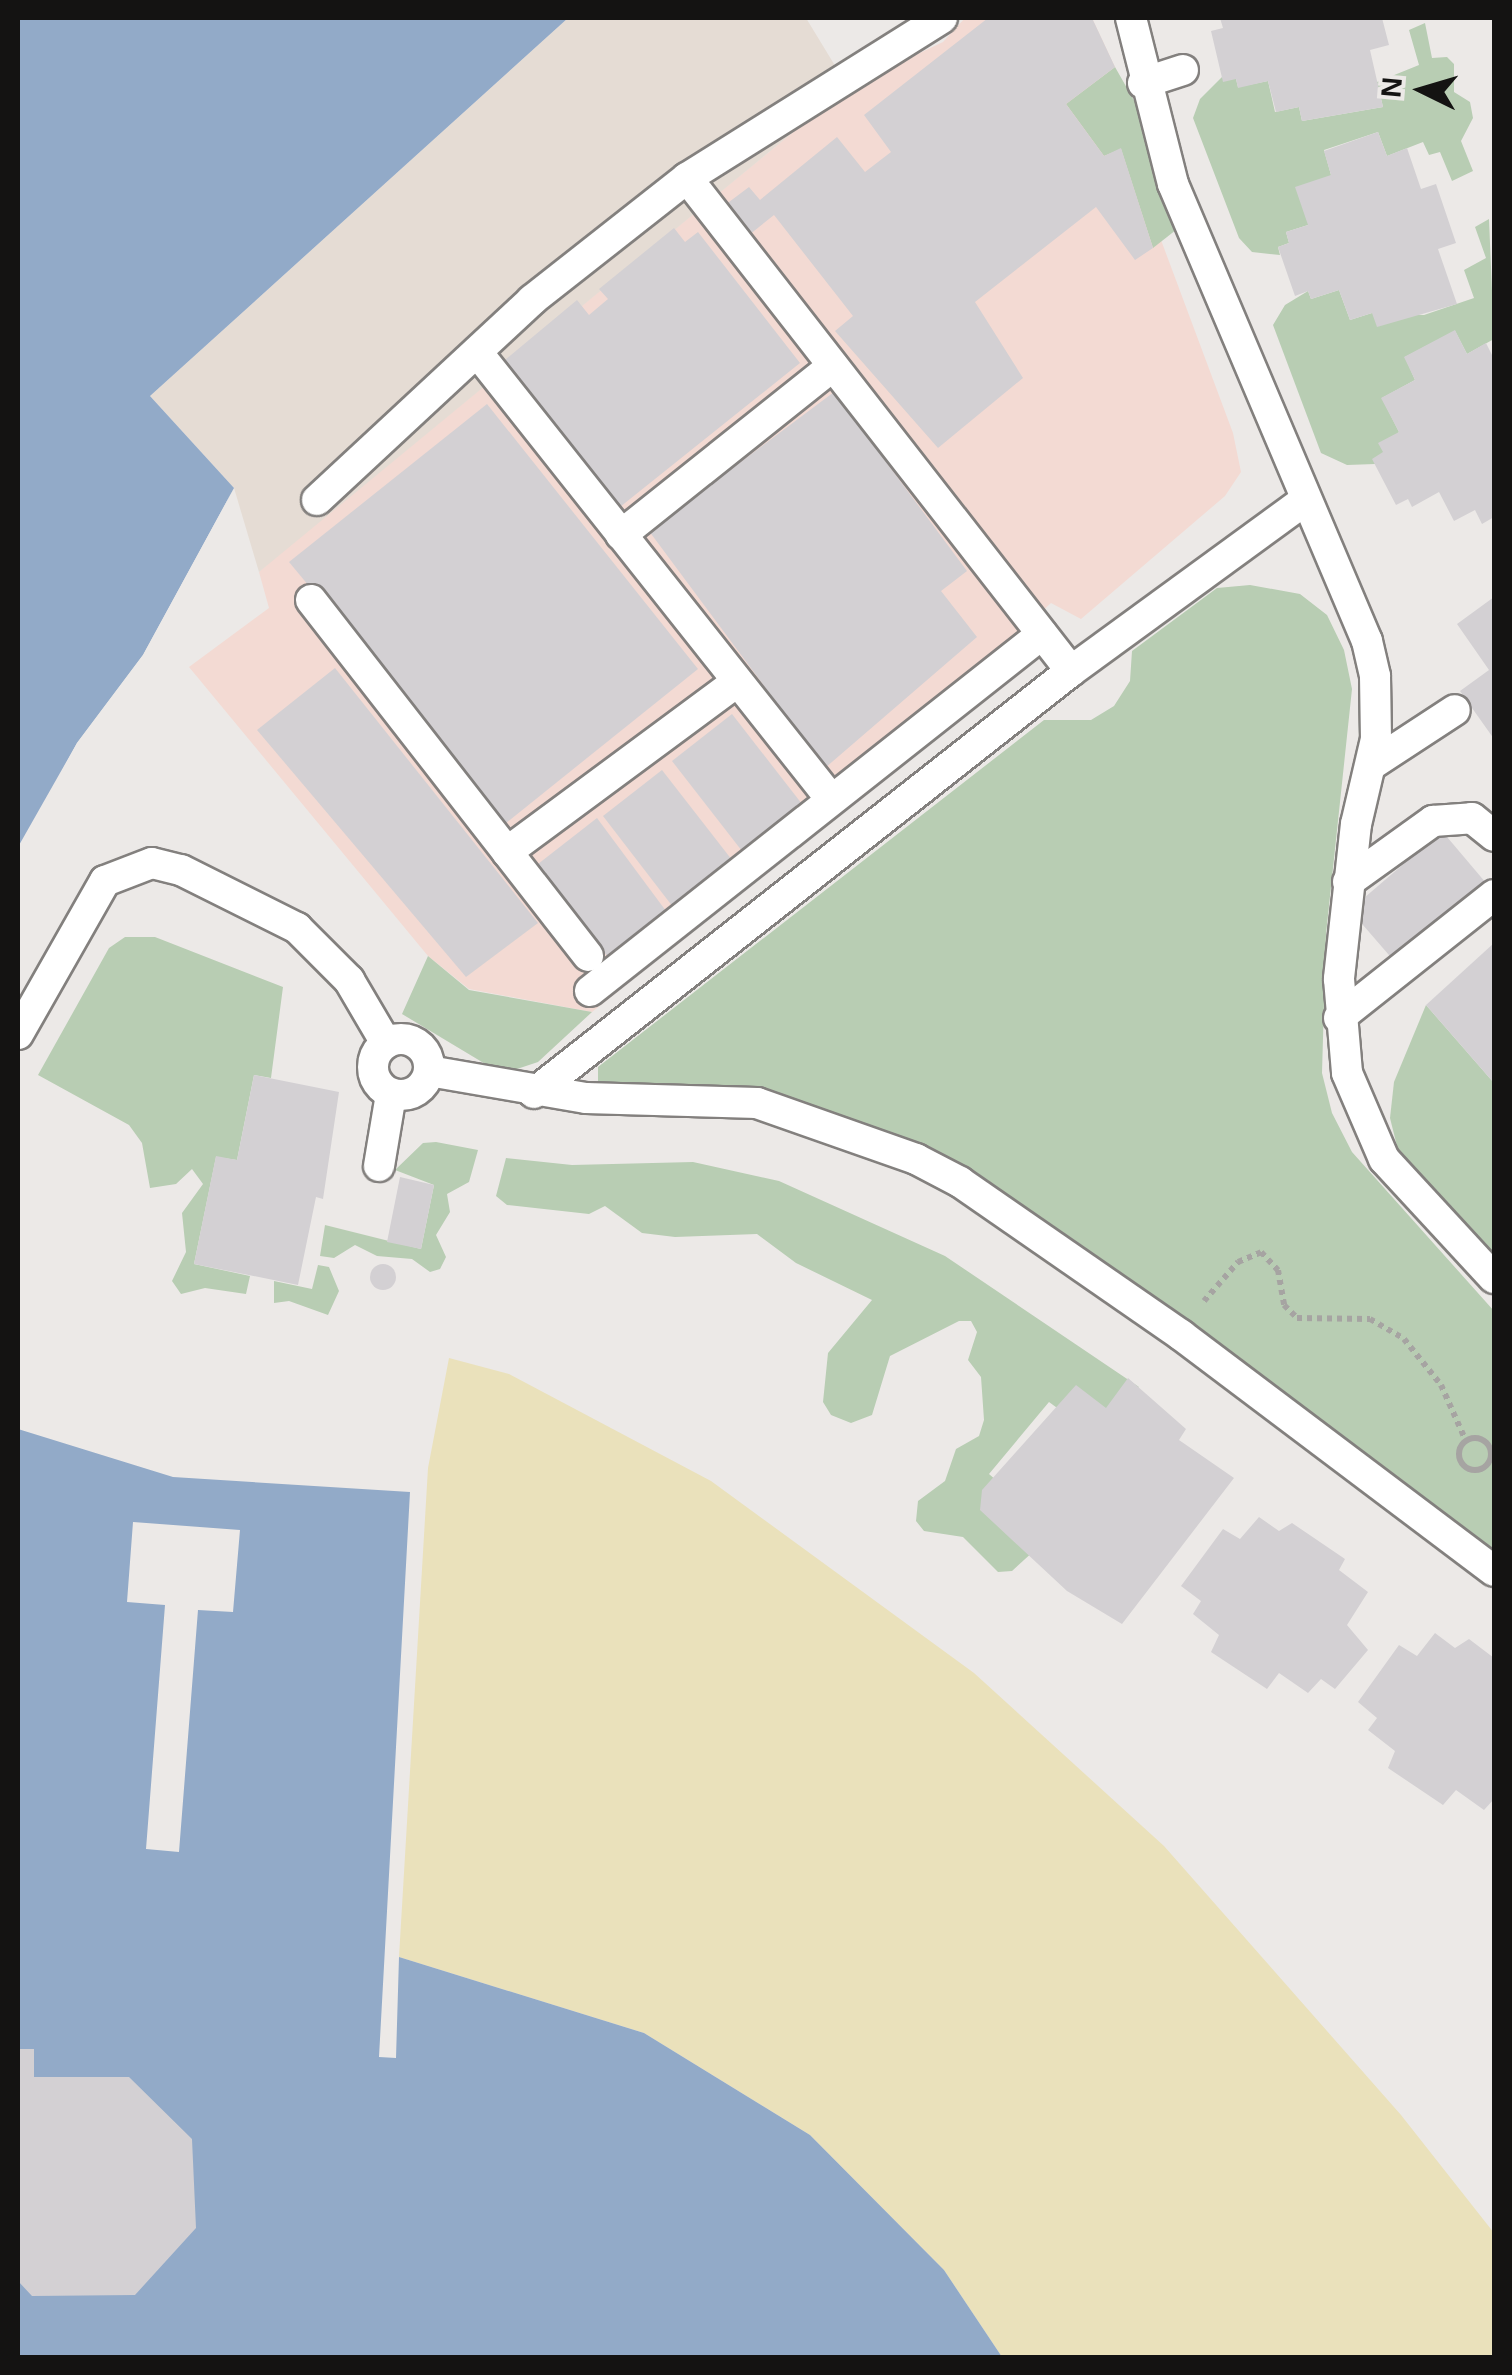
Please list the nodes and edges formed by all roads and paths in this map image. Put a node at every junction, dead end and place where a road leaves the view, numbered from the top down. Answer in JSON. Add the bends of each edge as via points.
{"nodes":[{"id":1,"x":942,"y":18,"type":"edge"},
{"id":2,"x":1131,"y":18,"type":"edge"},
{"id":3,"x":1183,"y":70,"type":"dead end"},
{"id":4,"x":1143,"y":83,"type":"junction"},
{"id":5,"x":686,"y":178,"type":"junction"},
{"id":6,"x":477,"y":352,"type":"junction"},
{"id":7,"x":833,"y":366,"type":"junction"},
{"id":8,"x":317,"y":500,"type":"dead end"},
{"id":9,"x":1304,"y":501,"type":"junction"},
{"id":10,"x":622,"y":535,"type":"junction"},
{"id":11,"x":312,"y":600,"type":"dead end"},
{"id":12,"x":1042,"y":634,"type":"junction"},
{"id":13,"x":1072,"y":671,"type":"junction"},
{"id":14,"x":737,"y":682,"type":"junction"},
{"id":15,"x":1455,"y":710,"type":"dead end"},
{"id":16,"x":1371,"y":766,"type":"junction"},
{"id":17,"x":831,"y":799,"type":"junction"},
{"id":18,"x":1494,"y":836,"type":"edge"},
{"id":19,"x":507,"y":852,"type":"junction"},
{"id":20,"x":1348,"y":882,"type":"junction"},
{"id":21,"x":1494,"y":895,"type":"edge"},
{"id":22,"x":588,"y":956,"type":"dead end"},
{"id":23,"x":590,"y":990,"type":"dead end"},
{"id":24,"x":1339,"y":1018,"type":"junction"},
{"id":25,"x":18,"y":1034,"type":"edge"},
{"id":26,"x":386,"y":1043,"type":"junction"},
{"id":27,"x":429,"y":1071,"type":"junction"},
{"id":28,"x":534,"y":1093,"type":"junction"},
{"id":29,"x":391,"y":1094,"type":"junction"},
{"id":30,"x":379,"y":1166,"type":"dead end"},
{"id":31,"x":1494,"y":1278,"type":"edge"},
{"id":32,"x":1181,"y":1335,"type":"junction"},
{"id":33,"x":1466,"y":1439,"type":"junction"},
{"id":34,"x":1492,"y":1463,"type":"edge"},
{"id":35,"x":1494,"y":1571,"type":"edge"}],
"edges":[{"from":1,"to":5,"type":"lane"},
{"from":2,"to":4,"type":"lane"},
{"from":3,"to":4,"type":"lane"},
{"from":4,"to":9,"type":"lane","via":[[1173,184],[1236,295]]},
{"from":5,"to":6,"type":"lane"},
{"from":5,"to":7,"type":"lane"},
{"from":6,"to":8,"type":"lane"},
{"from":6,"to":10,"type":"lane"},
{"from":7,"to":10,"type":"lane"},
{"from":7,"to":12,"type":"lane"},
{"from":9,"to":13,"type":"lane"},
{"from":9,"to":16,"type":"lane","via":[[1367,641],[1378,706]]},
{"from":10,"to":14,"type":"lane"},
{"from":11,"to":19,"type":"lane"},
{"from":12,"to":13,"type":"lane"},
{"from":12,"to":17,"type":"lane"},
{"from":13,"to":28,"type":"lane"},
{"from":14,"to":17,"type":"lane"},
{"from":14,"to":19,"type":"lane"},
{"from":15,"to":16,"type":"lane"},
{"from":16,"to":20,"type":"lane"},
{"from":17,"to":23,"type":"lane"},
{"from":18,"to":20,"type":"lane","via":[[1472,818],[1433,821]]},
{"from":19,"to":22,"type":"lane"},
{"from":20,"to":24,"type":"lane"},
{"from":21,"to":24,"type":"lane"},
{"from":24,"to":31,"type":"lane","via":[[1346,1074],[1384,1159]]},
{"from":25,"to":26,"type":"lane","via":[[105,881],[152,863],[181,870],[297,928],[349,980]]},
{"from":26,"to":27,"type":"lane","via":[[406,1040],[422,1047]]},
{"from":26,"to":29,"type":"lane","via":[[374,1073]]},
{"from":27,"to":28,"type":"lane"},
{"from":27,"to":29,"type":"lane","via":[[416,1091]]},
{"from":28,"to":32,"type":"lane","via":[[756,1103],[873,1140],[960,1182]]},
{"from":29,"to":30,"type":"lane"},
{"from":32,"to":33,"type":"path","via":[[1238,1262],[1261,1252],[1278,1270],[1284,1305],[1297,1318],[1370,1319],[1404,1338],[1442,1385]]},
{"from":32,"to":35,"type":"lane"},
{"from":33,"to":34,"type":"path","via":[[1487,1442]]},
{"from":33,"to":34,"type":"path","via":[[1460,1446],[1463,1466]]}]}
